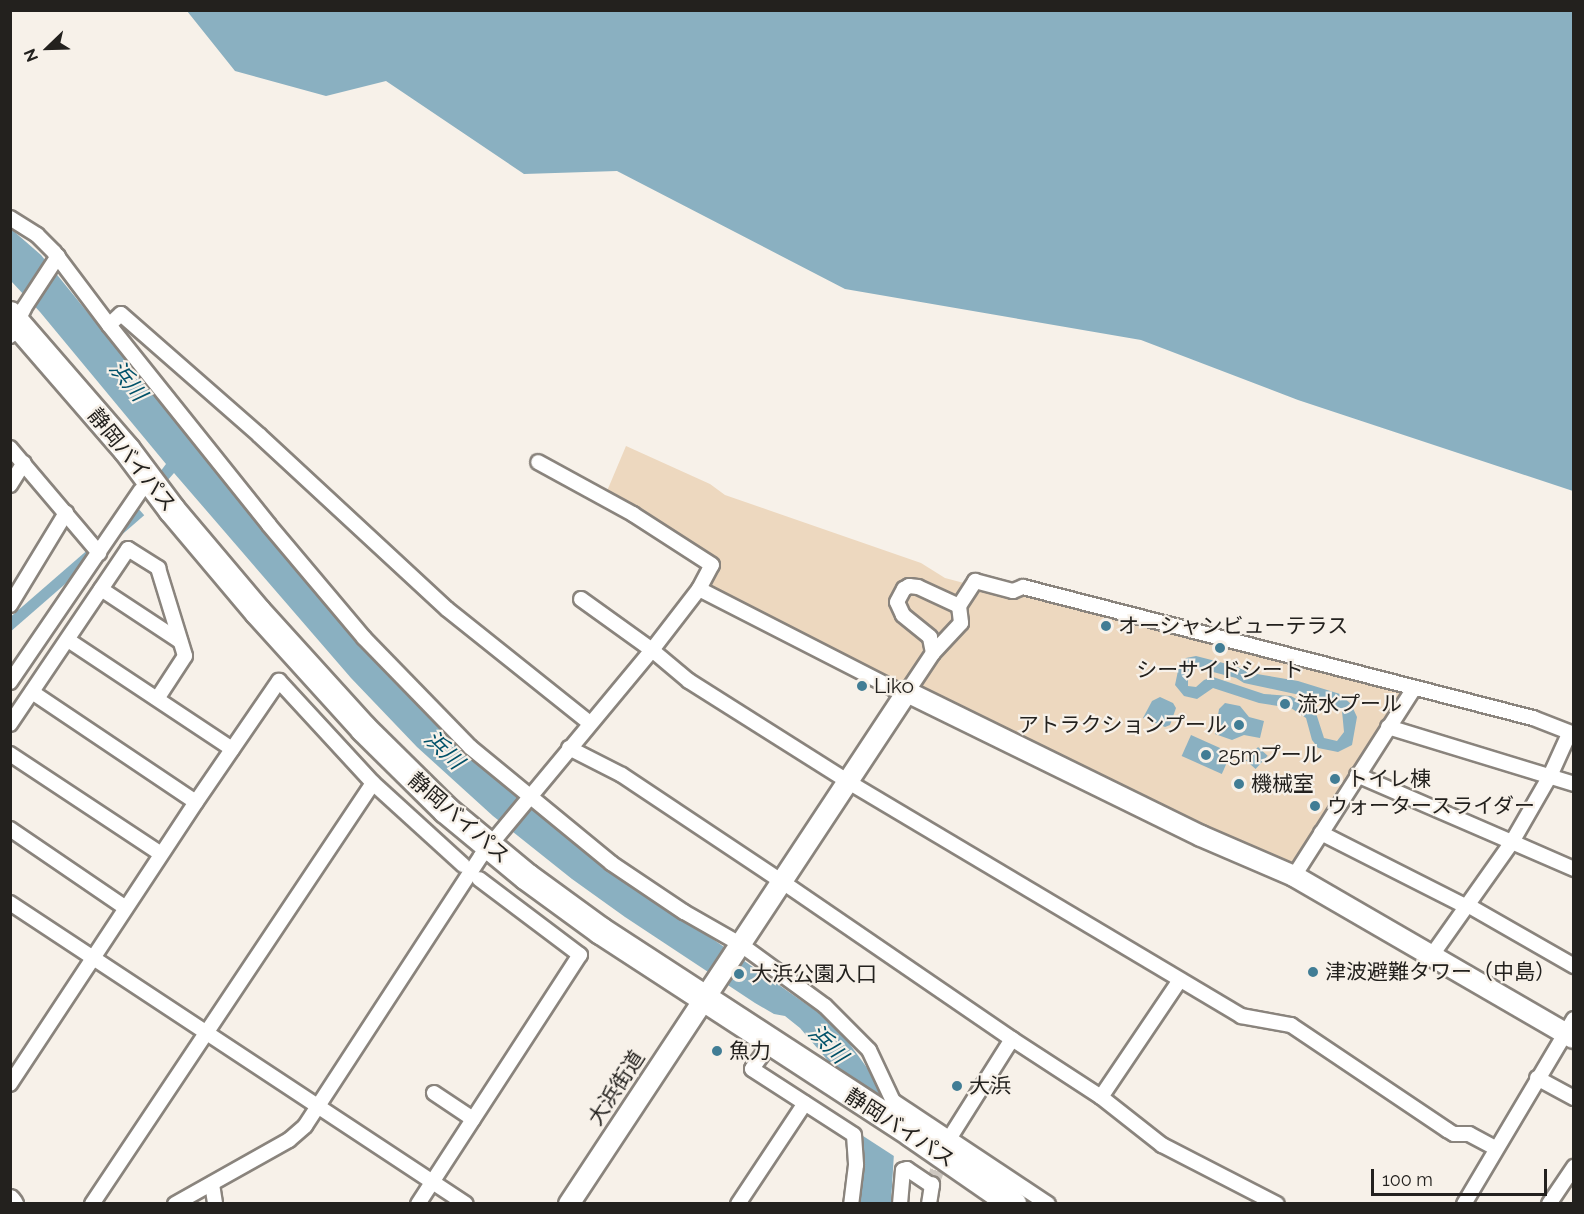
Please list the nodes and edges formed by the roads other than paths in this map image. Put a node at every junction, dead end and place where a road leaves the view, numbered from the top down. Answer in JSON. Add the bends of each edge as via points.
{"nodes":[{"id":1,"x":10,"y":218,"type":"edge"},
{"id":2,"x":56,"y":259,"type":"junction"},
{"id":3,"x":15,"y":324,"type":"edge"},
{"id":4,"x":109,"y":325,"type":"junction"},
{"id":5,"x":10,"y":448,"type":"edge"},
{"id":6,"x":538,"y":462,"type":"dead end"},
{"id":7,"x":24,"y":463,"type":"junction"},
{"id":8,"x":10,"y":485,"type":"edge"},
{"id":9,"x":141,"y":490,"type":"junction"},
{"id":10,"x":66,"y":513,"type":"junction"},
{"id":11,"x":99,"y":553,"type":"junction"},
{"id":12,"x":101,"y":589,"type":"junction"},
{"id":13,"x":699,"y":589,"type":"junction"},
{"id":14,"x":581,"y":599,"type":"dead end"},
{"id":15,"x":10,"y":605,"type":"edge"},
{"id":16,"x":959,"y":606,"type":"junction"},
{"id":17,"x":68,"y":639,"type":"junction"},
{"id":18,"x":180,"y":641,"type":"junction"},
{"id":19,"x":652,"y":650,"type":"junction"},
{"id":20,"x":933,"y":653,"type":"junction"},
{"id":21,"x":10,"y":682,"type":"edge"},
{"id":22,"x":1414,"y":688,"type":"junction"},
{"id":23,"x":907,"y":692,"type":"junction"},
{"id":24,"x":32,"y":693,"type":"junction"},
{"id":25,"x":157,"y":699,"type":"junction"},
{"id":26,"x":590,"y":723,"type":"junction"},
{"id":27,"x":10,"y":724,"type":"edge"},
{"id":28,"x":1388,"y":727,"type":"junction"},
{"id":29,"x":1571,"y":734,"type":"edge"},
{"id":30,"x":570,"y":748,"type":"junction"},
{"id":31,"x":232,"y":750,"type":"junction"},
{"id":32,"x":10,"y":754,"type":"edge"},
{"id":33,"x":1357,"y":774,"type":"junction"},
{"id":34,"x":1550,"y":776,"type":"junction"},
{"id":35,"x":848,"y":781,"type":"junction"},
{"id":36,"x":373,"y":783,"type":"junction"},
{"id":37,"x":1574,"y":784,"type":"edge"},
{"id":38,"x":531,"y":796,"type":"junction"},
{"id":39,"x":196,"y":801,"type":"junction"},
{"id":40,"x":10,"y":829,"type":"edge"},
{"id":41,"x":1321,"y":833,"type":"junction"},
{"id":42,"x":1512,"y":842,"type":"junction"},
{"id":43,"x":161,"y":854,"type":"junction"},
{"id":44,"x":480,"y":859,"type":"junction"},
{"id":45,"x":1574,"y":869,"type":"edge"},
{"id":46,"x":1294,"y":876,"type":"junction"},
{"id":47,"x":781,"y":881,"type":"junction"},
{"id":48,"x":10,"y":903,"type":"edge"},
{"id":49,"x":1465,"y":906,"type":"junction"},
{"id":50,"x":126,"y":908,"type":"junction"},
{"id":51,"x":740,"y":945,"type":"junction"},
{"id":52,"x":1432,"y":955,"type":"junction"},
{"id":53,"x":93,"y":957,"type":"junction"},
{"id":54,"x":1574,"y":966,"type":"edge"},
{"id":55,"x":1180,"y":980,"type":"junction"},
{"id":56,"x":704,"y":998,"type":"junction"},
{"id":57,"x":1570,"y":1030,"type":"edge"},
{"id":58,"x":207,"y":1033,"type":"junction"},
{"id":59,"x":1012,"y":1040,"type":"junction"},
{"id":60,"x":762,"y":1054,"type":"junction"},
{"id":61,"x":1537,"y":1078,"type":"junction"},
{"id":62,"x":10,"y":1084,"type":"edge"},
{"id":63,"x":434,"y":1093,"type":"dead end"},
{"id":64,"x":1101,"y":1097,"type":"junction"},
{"id":65,"x":1574,"y":1098,"type":"edge"},
{"id":66,"x":845,"y":1101,"type":"junction"},
{"id":67,"x":805,"y":1103,"type":"junction"},
{"id":68,"x":320,"y":1105,"type":"junction"},
{"id":69,"x":473,"y":1119,"type":"junction"},
{"id":70,"x":949,"y":1139,"type":"junction"},
{"id":71,"x":1495,"y":1148,"type":"junction"},
{"id":72,"x":1574,"y":1167,"type":"edge"},
{"id":73,"x":433,"y":1181,"type":"junction"},
{"id":74,"x":212,"y":1184,"type":"junction"},
{"id":75,"x":998,"y":1201,"type":"edge"},
{"id":76,"x":92,"y":1203,"type":"edge"},
{"id":77,"x":174,"y":1203,"type":"edge"},
{"id":78,"x":215,"y":1203,"type":"edge"},
{"id":79,"x":418,"y":1203,"type":"edge"},
{"id":80,"x":466,"y":1203,"type":"edge"},
{"id":81,"x":568,"y":1203,"type":"edge"},
{"id":82,"x":738,"y":1203,"type":"edge"},
{"id":83,"x":851,"y":1203,"type":"edge"},
{"id":84,"x":900,"y":1203,"type":"edge"},
{"id":85,"x":929,"y":1203,"type":"edge"},
{"id":86,"x":1048,"y":1203,"type":"edge"},
{"id":87,"x":1277,"y":1203,"type":"edge"},
{"id":88,"x":1464,"y":1203,"type":"edge"},
{"id":89,"x":1549,"y":1203,"type":"edge"}],
"edges":[{"from":1,"to":2,"type":"street","via":[[37,235]]},
{"from":2,"to":3,"type":"street"},
{"from":2,"to":4,"type":"street"},
{"from":3,"to":9,"type":"highway","name":"静岡バイパス"},
{"from":3,"to":44,"type":"highway","name":"静岡バイパス","via":[[127,450],[312,673],[401,767]]},
{"from":4,"to":26,"type":"street","via":[[121,314],[251,427],[447,609]]},
{"from":4,"to":38,"type":"street","via":[[364,638],[470,747]]},
{"from":5,"to":7,"type":"street"},
{"from":6,"to":13,"type":"street","via":[[633,514],[712,565]]},
{"from":7,"to":8,"type":"street"},
{"from":7,"to":10,"type":"street"},
{"from":9,"to":11,"type":"street"},
{"from":9,"to":44,"type":"highway","name":"静岡バイパス","via":[[363,744]]},
{"from":10,"to":11,"type":"street"},
{"from":10,"to":15,"type":"street"},
{"from":11,"to":21,"type":"street"},
{"from":12,"to":17,"type":"street"},
{"from":12,"to":18,"type":"street"},
{"from":12,"to":18,"type":"street","via":[[128,549],[158,568]]},
{"from":13,"to":19,"type":"street"},
{"from":13,"to":23,"type":"street","via":[[894,689]]},
{"from":14,"to":19,"type":"street"},
{"from":16,"to":20,"type":"street","via":[[961,623]]},
{"from":16,"to":20,"type":"street","via":[[934,592],[909,586],[897,602],[903,615],[930,637]]},
{"from":16,"to":22,"type":"street","via":[[975,580],[1013,591],[1023,587]]},
{"from":17,"to":24,"type":"street"},
{"from":17,"to":25,"type":"street"},
{"from":18,"to":25,"type":"street","via":[[184,656]]},
{"from":19,"to":26,"type":"street"},
{"from":19,"to":35,"type":"street","via":[[689,681]]},
{"from":20,"to":23,"type":"street"},
{"from":22,"to":28,"type":"street"},
{"from":22,"to":29,"type":"street","via":[[1533,718]]},
{"from":23,"to":35,"type":"street","name":"大浜街道"},
{"from":23,"to":46,"type":"street","via":[[1201,836]]},
{"from":24,"to":27,"type":"street"},
{"from":24,"to":39,"type":"street"},
{"from":25,"to":31,"type":"street"},
{"from":26,"to":30,"type":"street"},
{"from":28,"to":33,"type":"street"},
{"from":28,"to":34,"type":"street"},
{"from":29,"to":34,"type":"street"},
{"from":30,"to":38,"type":"street"},
{"from":30,"to":47,"type":"street","via":[[622,775]]},
{"from":31,"to":36,"type":"street","via":[[279,681]]},
{"from":31,"to":39,"type":"street"},
{"from":32,"to":43,"type":"street"},
{"from":33,"to":41,"type":"street"},
{"from":33,"to":42,"type":"street"},
{"from":34,"to":37,"type":"street"},
{"from":34,"to":42,"type":"street"},
{"from":35,"to":47,"type":"street","name":"大浜街道"},
{"from":35,"to":55,"type":"street"},
{"from":36,"to":44,"type":"street","via":[[440,845]]},
{"from":36,"to":58,"type":"street"},
{"from":38,"to":44,"type":"street"},
{"from":38,"to":51,"type":"street","via":[[611,863]]},
{"from":39,"to":43,"type":"street"},
{"from":40,"to":50,"type":"street"},
{"from":41,"to":46,"type":"street"},
{"from":41,"to":49,"type":"street"},
{"from":42,"to":45,"type":"street"},
{"from":42,"to":49,"type":"street"},
{"from":43,"to":50,"type":"street"},
{"from":44,"to":56,"type":"highway","name":"静岡バイパス","via":[[596,947]]},
{"from":44,"to":68,"type":"street"},
{"from":44,"to":69,"type":"street","via":[[580,955]]},
{"from":46,"to":52,"type":"street"},
{"from":47,"to":51,"type":"street","name":"大浜街道"},
{"from":47,"to":59,"type":"street"},
{"from":48,"to":53,"type":"street"},
{"from":49,"to":52,"type":"street"},
{"from":49,"to":54,"type":"street"},
{"from":50,"to":53,"type":"street"},
{"from":51,"to":56,"type":"street","name":"大浜街道"},
{"from":51,"to":70,"type":"street","via":[[849,1028],[869,1050],[893,1101]]},
{"from":52,"to":57,"type":"street"},
{"from":53,"to":58,"type":"street"},
{"from":53,"to":62,"type":"street"},
{"from":55,"to":64,"type":"street"},
{"from":55,"to":71,"type":"street","via":[[1241,1016],[1291,1025],[1447,1130],[1469,1134]]},
{"from":56,"to":60,"type":"highway","name":"静岡バイパス"},
{"from":56,"to":66,"type":"highway","name":"静岡バイパス"},
{"from":56,"to":81,"type":"street","name":"大浜街道"},
{"from":57,"to":61,"type":"street"},
{"from":58,"to":68,"type":"street"},
{"from":58,"to":76,"type":"street"},
{"from":59,"to":64,"type":"street"},
{"from":59,"to":70,"type":"street"},
{"from":60,"to":66,"type":"highway","name":"静岡バイパス"},
{"from":60,"to":67,"type":"street","via":[[752,1069]]},
{"from":61,"to":65,"type":"street"},
{"from":61,"to":71,"type":"street"},
{"from":63,"to":69,"type":"street"},
{"from":64,"to":87,"type":"street","via":[[1162,1145]]},
{"from":66,"to":75,"type":"highway","name":"静岡バイパス"},
{"from":67,"to":82,"type":"street"},
{"from":67,"to":83,"type":"street","via":[[854,1135],[856,1165]]},
{"from":68,"to":73,"type":"street"},
{"from":68,"to":74,"type":"street","via":[[298,1134]]},
{"from":69,"to":73,"type":"street"},
{"from":70,"to":86,"type":"street"},
{"from":71,"to":88,"type":"street"},
{"from":72,"to":89,"type":"street"},
{"from":73,"to":79,"type":"street"},
{"from":73,"to":80,"type":"street"},
{"from":74,"to":77,"type":"street"},
{"from":74,"to":78,"type":"street"},
{"from":84,"to":85,"type":"street","via":[[903,1170],[907,1169],[932,1185]]}]}
